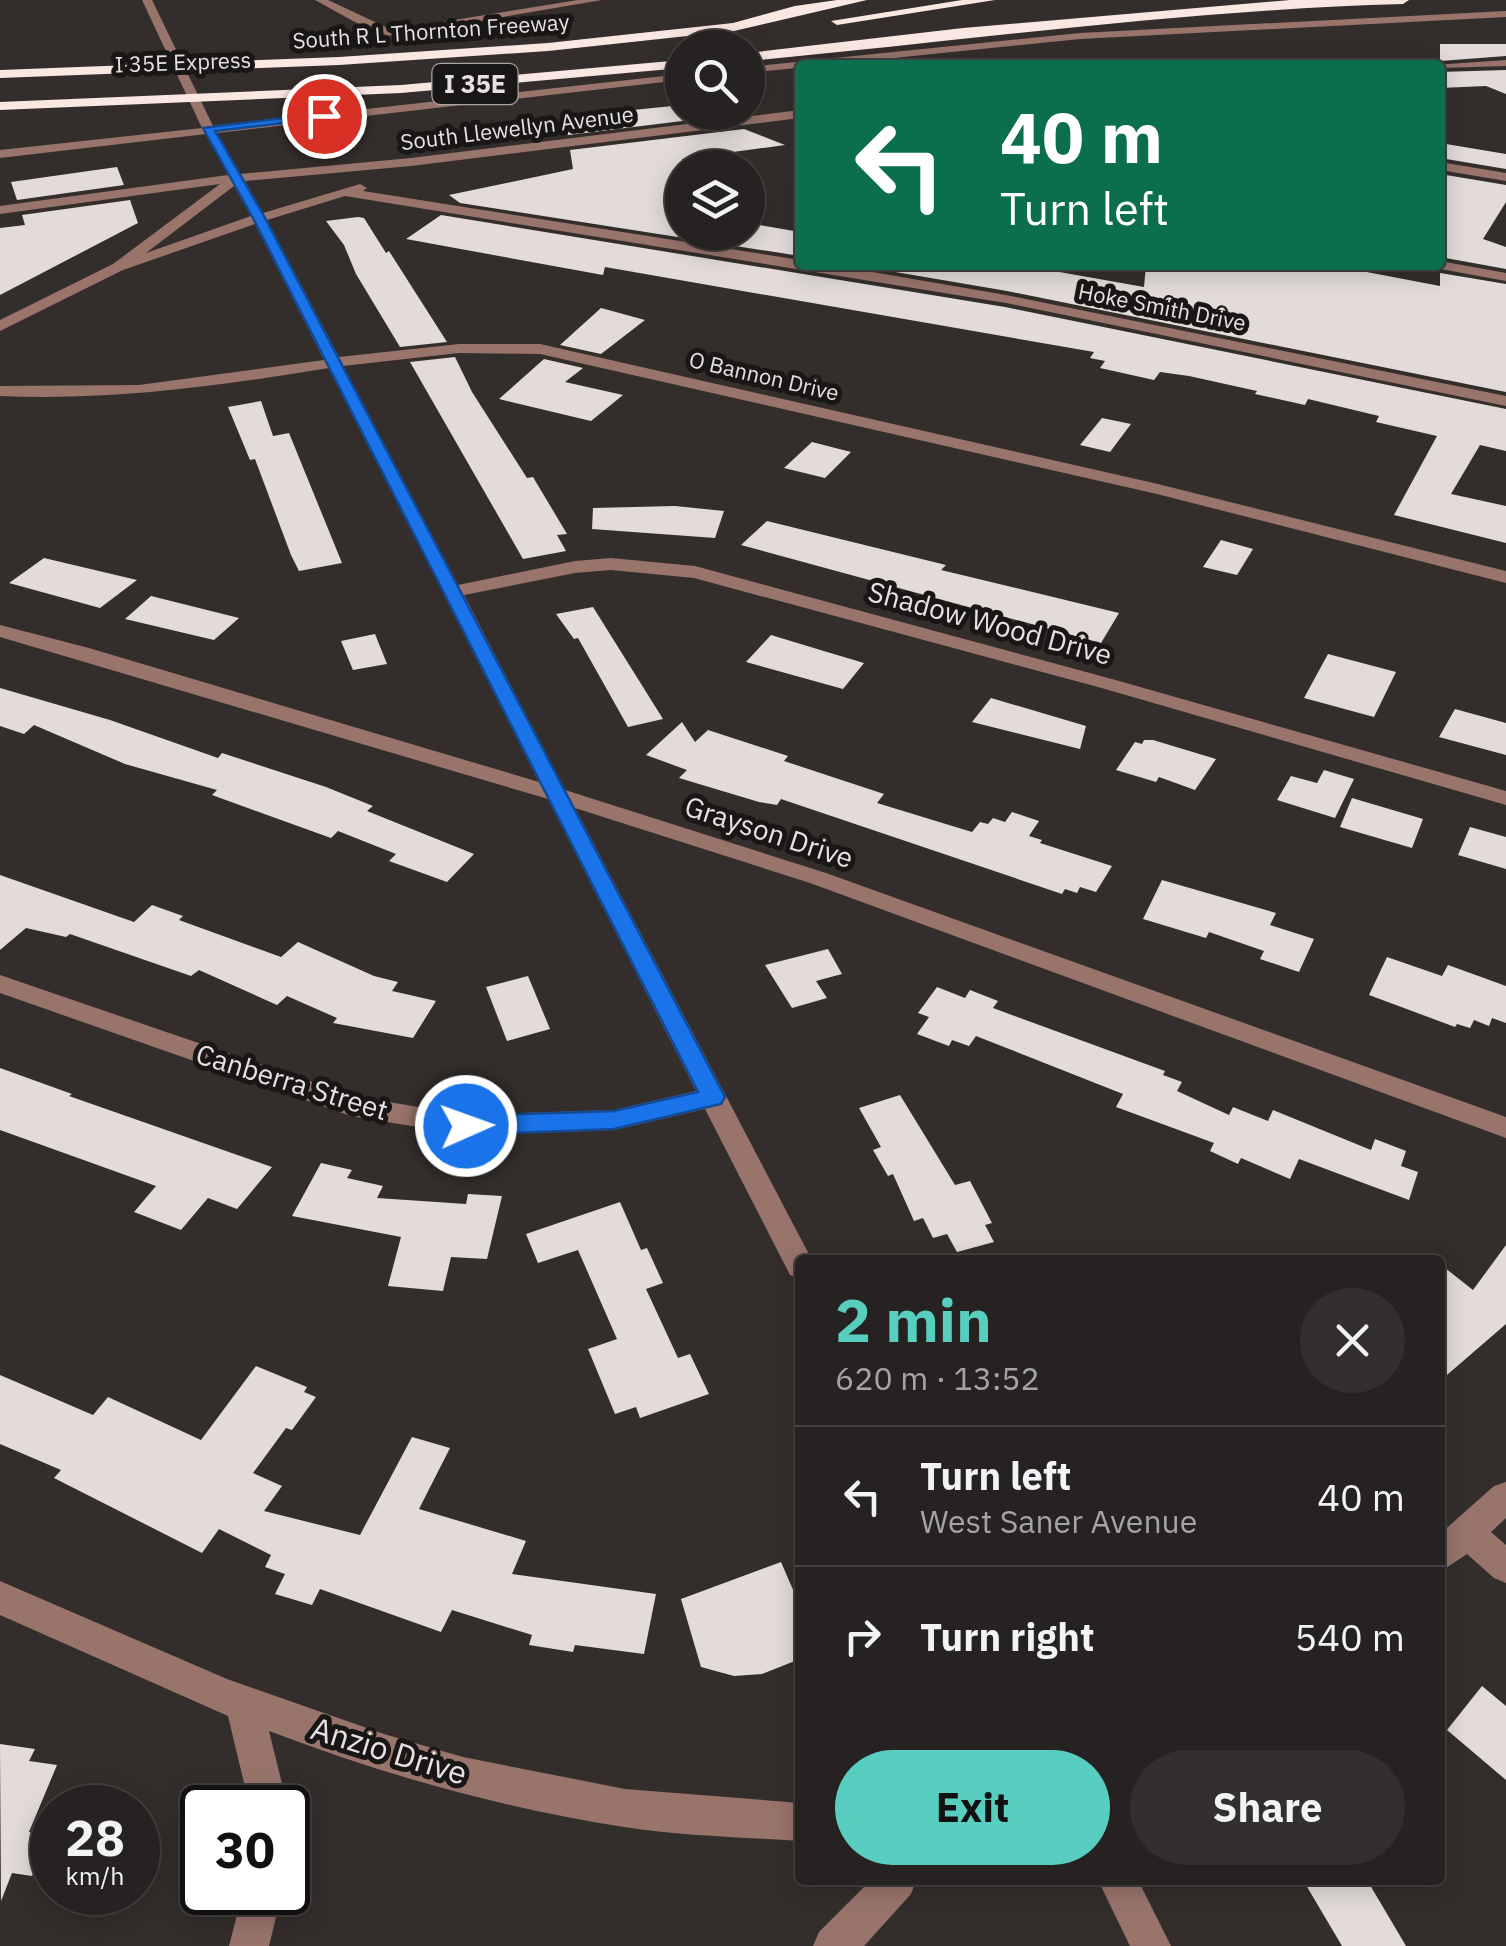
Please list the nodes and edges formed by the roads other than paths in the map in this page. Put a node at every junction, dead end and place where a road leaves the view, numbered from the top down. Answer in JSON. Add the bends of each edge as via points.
{"nodes":[{"id":1,"x":147,"y":0,"type":"edge"},
{"id":2,"x":320,"y":0,"type":"edge"},
{"id":3,"x":597,"y":0,"type":"edge"},
{"id":4,"x":801,"y":0,"type":"edge"},
{"id":5,"x":861,"y":0,"type":"edge"},
{"id":6,"x":931,"y":0,"type":"edge"},
{"id":7,"x":989,"y":0,"type":"edge"},
{"id":8,"x":1203,"y":0,"type":"edge"},
{"id":9,"x":1328,"y":0,"type":"edge"},
{"id":10,"x":1403,"y":0,"type":"edge"},
{"id":11,"x":572,"y":2,"type":"edge"},
{"id":12,"x":1297,"y":3,"type":"junction"},
{"id":13,"x":747,"y":8,"type":"dead end"},
{"id":14,"x":1018,"y":13,"type":"dead end"},
{"id":15,"x":1506,"y":14,"type":"edge"},
{"id":16,"x":653,"y":20,"type":"dead end"},
{"id":17,"x":818,"y":24,"type":"dead end"},
{"id":18,"x":734,"y":26,"type":"junction"},
{"id":19,"x":784,"y":29,"type":"dead end"},
{"id":20,"x":561,"y":30,"type":"dead end"},
{"id":21,"x":543,"y":32,"type":"dead end"},
{"id":22,"x":946,"y":35,"type":"junction"},
{"id":23,"x":765,"y":40,"type":"edge"},
{"id":24,"x":665,"y":50,"type":"edge"},
{"id":25,"x":174,"y":54,"type":"junction"},
{"id":26,"x":765,"y":54,"type":"edge"},
{"id":27,"x":845,"y":60,"type":"edge"},
{"id":28,"x":1506,"y":63,"type":"edge"},
{"id":29,"x":487,"y":65,"type":"junction"},
{"id":30,"x":795,"y":65,"type":"edge"},
{"id":31,"x":1445,"y":65,"type":"edge"},
{"id":32,"x":665,"y":66,"type":"edge"},
{"id":33,"x":765,"y":68,"type":"edge"},
{"id":34,"x":241,"y":73,"type":"junction"},
{"id":35,"x":0,"y":74,"type":"edge"},
{"id":36,"x":142,"y":77,"type":"junction"},
{"id":37,"x":665,"y":79,"type":"edge"},
{"id":38,"x":0,"y":88,"type":"edge"},
{"id":39,"x":0,"y":106,"type":"edge"},
{"id":40,"x":795,"y":115,"type":"edge"},
{"id":41,"x":773,"y":117,"type":"junction"},
{"id":42,"x":200,"y":120,"type":"junction"},
{"id":43,"x":120,"y":125,"type":"dead end"},
{"id":44,"x":795,"y":127,"type":"edge"},
{"id":45,"x":0,"y":140,"type":"edge"},
{"id":46,"x":506,"y":150,"type":"junction"},
{"id":47,"x":0,"y":154,"type":"edge"},
{"id":48,"x":1445,"y":167,"type":"edge"},
{"id":49,"x":1506,"y":176,"type":"edge"},
{"id":50,"x":236,"y":178,"type":"junction"},
{"id":51,"x":394,"y":180,"type":"dead end"},
{"id":52,"x":377,"y":184,"type":"dead end"},
{"id":53,"x":344,"y":192,"type":"junction"},
{"id":54,"x":0,"y":210,"type":"edge"},
{"id":55,"x":259,"y":218,"type":"junction"},
{"id":56,"x":795,"y":263,"type":"edge"},
{"id":57,"x":1445,"y":266,"type":"edge"},
{"id":58,"x":118,"y":267,"type":"junction"},
{"id":59,"x":838,"y":270,"type":"edge"},
{"id":60,"x":1506,"y":277,"type":"edge"},
{"id":61,"x":0,"y":326,"type":"edge"},
{"id":62,"x":332,"y":363,"type":"junction"},
{"id":63,"x":0,"y":391,"type":"edge"},
{"id":64,"x":1506,"y":402,"type":"edge"},
{"id":65,"x":1506,"y":577,"type":"edge"},
{"id":66,"x":452,"y":592,"type":"junction"},
{"id":67,"x":0,"y":631,"type":"edge"},
{"id":68,"x":555,"y":794,"type":"junction"},
{"id":69,"x":1506,"y":798,"type":"edge"},
{"id":70,"x":0,"y":984,"type":"edge"},
{"id":71,"x":713,"y":1097,"type":"junction"},
{"id":72,"x":1506,"y":1128,"type":"edge"},
{"id":73,"x":795,"y":1256,"type":"edge"},
{"id":74,"x":1506,"y":1497,"type":"edge"},
{"id":75,"x":1468,"y":1533,"type":"junction"},
{"id":76,"x":1445,"y":1552,"type":"edge"},
{"id":77,"x":1506,"y":1566,"type":"edge"},
{"id":78,"x":0,"y":1598,"type":"edge"},
{"id":79,"x":244,"y":1705,"type":"junction"},
{"id":80,"x":263,"y":1785,"type":"edge"},
{"id":81,"x":795,"y":1822,"type":"edge"},
{"id":82,"x":893,"y":1885,"type":"edge"},
{"id":83,"x":1120,"y":1885,"type":"edge"},
{"id":84,"x":257,"y":1915,"type":"edge"},
{"id":85,"x":249,"y":1946,"type":"edge"},
{"id":86,"x":833,"y":1946,"type":"edge"},
{"id":87,"x":1151,"y":1946,"type":"edge"}],
"edges":[{"from":1,"to":25,"type":"street"},
{"from":2,"to":11,"type":"street","via":[[382,32],[404,33]]},
{"from":3,"to":11,"type":"street"},
{"from":4,"to":13,"type":"highway"},
{"from":5,"to":18,"type":"highway","name":"South R L Thornton Freeway","number":"I 35E"},
{"from":6,"to":18,"type":"highway"},
{"from":7,"to":17,"type":"highway"},
{"from":8,"to":22,"type":"highway"},
{"from":9,"to":12,"type":"highway"},
{"from":10,"to":12,"type":"highway"},
{"from":12,"to":22,"type":"highway"},
{"from":14,"to":23,"type":"highway"},
{"from":15,"to":27,"type":"street","via":[[1019,42]]},
{"from":16,"to":20,"type":"highway"},
{"from":18,"to":34,"type":"highway","name":"South R L Thornton Freeway","number":"I 35E"},
{"from":19,"to":29,"type":"highway","name":"I 35E Express"},
{"from":21,"to":25,"type":"highway"},
{"from":22,"to":26,"type":"highway"},
{"from":24,"to":29,"type":"highway","name":"I 35E Express"},
{"from":25,"to":42,"type":"street"},
{"from":28,"to":31,"type":"street"},
{"from":29,"to":34,"type":"highway","name":"I 35E Express"},
{"from":30,"to":33,"type":"street"},
{"from":32,"to":39,"type":"highway","name":"South R L Thornton Freeway","number":"I 35E","via":[[267,96]]},
{"from":34,"to":36,"type":"highway","name":"I 35E Express"},
{"from":35,"to":36,"type":"highway"},
{"from":36,"to":38,"type":"highway","name":"I 35E Express"},
{"from":37,"to":42,"type":"street"},
{"from":40,"to":41,"type":"street","name":"South Llewellyn Avenue"},
{"from":41,"to":44,"type":"street"},
{"from":41,"to":46,"type":"street","name":"South Llewellyn Avenue"},
{"from":42,"to":47,"type":"street"},
{"from":42,"to":50,"type":"street"},
{"from":43,"to":45,"type":"street"},
{"from":46,"to":50,"type":"street","name":"South Llewellyn Avenue"},
{"from":46,"to":51,"type":"street"},
{"from":48,"to":49,"type":"street"},
{"from":50,"to":54,"type":"street","name":"South Llewellyn Avenue"},
{"from":50,"to":55,"type":"street"},
{"from":50,"to":58,"type":"street"},
{"from":52,"to":53,"type":"street"},
{"from":53,"to":55,"type":"street"},
{"from":53,"to":56,"type":"street","name":"Hoke Smith Drive"},
{"from":55,"to":58,"type":"street"},
{"from":55,"to":62,"type":"street"},
{"from":57,"to":60,"type":"street"},
{"from":58,"to":61,"type":"street"},
{"from":59,"to":64,"type":"street","name":"Hoke Smith Drive"},
{"from":62,"to":63,"type":"street","name":"O Bannon Drive","via":[[115,392]]},
{"from":62,"to":65,"type":"street","name":"O Bannon Drive","via":[[459,346],[571,355]]},
{"from":62,"to":66,"type":"street"},
{"from":66,"to":68,"type":"street"},
{"from":66,"to":69,"type":"street","name":"Shadow Wood Drive","via":[[611,564],[695,572]]},
{"from":67,"to":68,"type":"street","name":"Grayson Drive"},
{"from":68,"to":71,"type":"street"},
{"from":68,"to":72,"type":"street","name":"Grayson Drive","via":[[818,878]]},
{"from":70,"to":71,"type":"street","name":"Canberra Street","via":[[350,1106],[466,1126],[614,1120]]},
{"from":71,"to":73,"type":"street"},
{"from":74,"to":75,"type":"street"},
{"from":75,"to":76,"type":"street"},
{"from":75,"to":77,"type":"street"},
{"from":78,"to":79,"type":"street","name":"Anzio Drive"},
{"from":79,"to":80,"type":"street"},
{"from":79,"to":81,"type":"street","name":"Anzio Drive","via":[[462,1775],[625,1808]]},
{"from":82,"to":86,"type":"street"},
{"from":83,"to":87,"type":"street"},
{"from":84,"to":85,"type":"street"}]}
